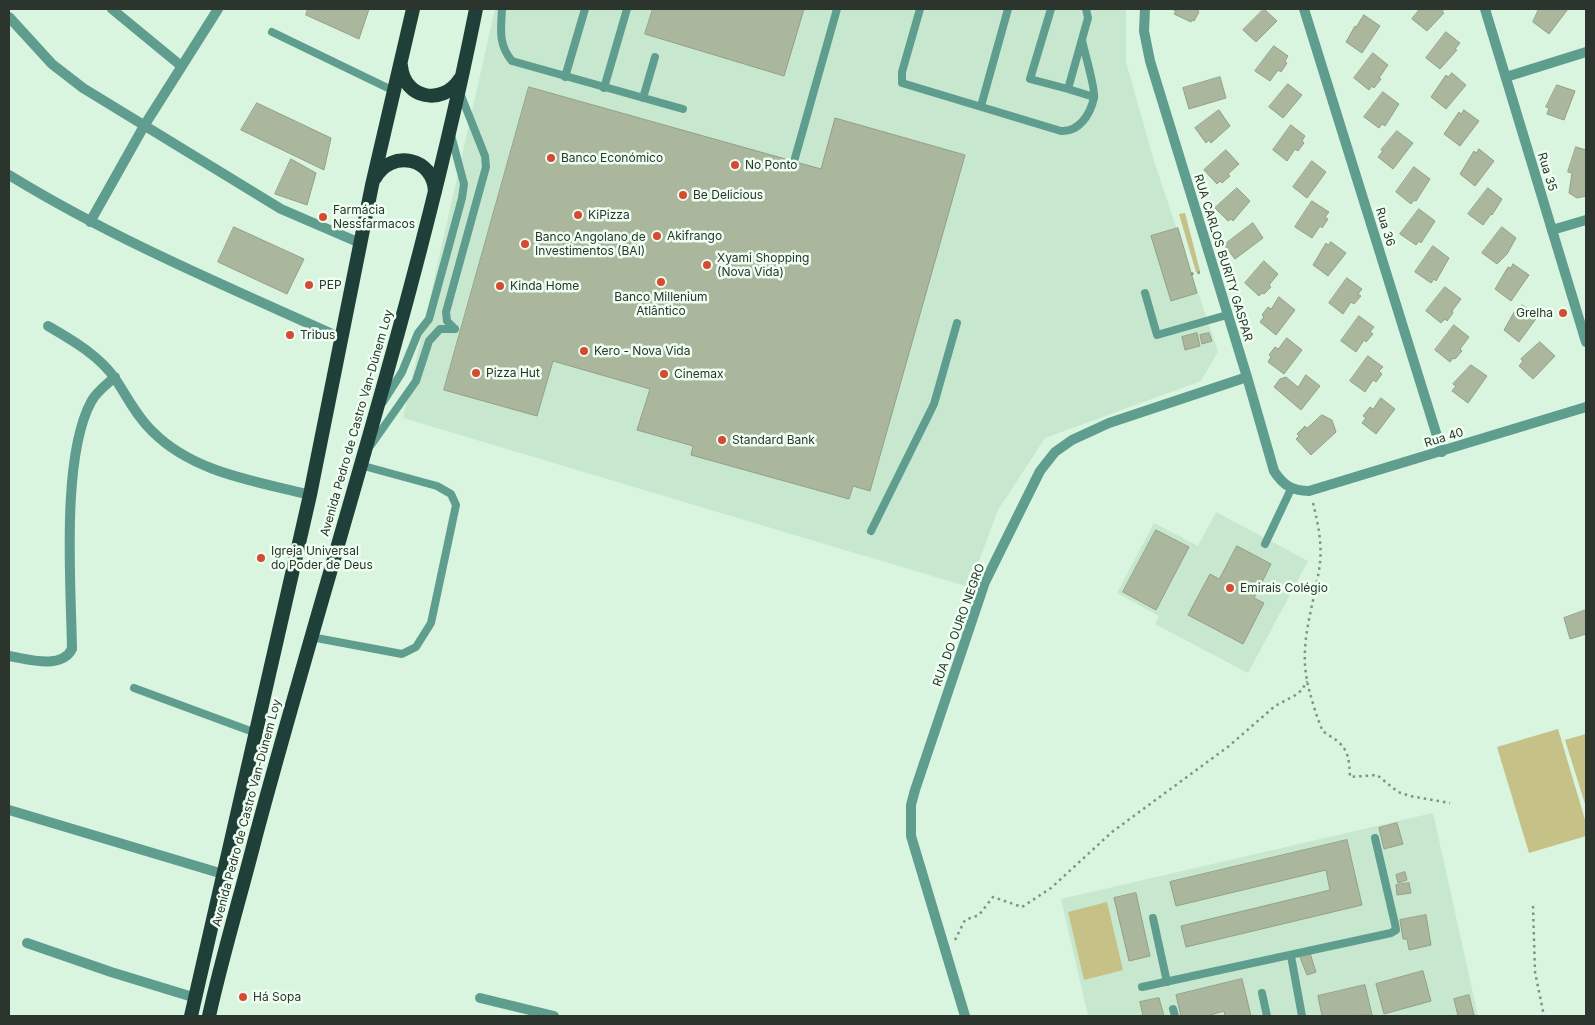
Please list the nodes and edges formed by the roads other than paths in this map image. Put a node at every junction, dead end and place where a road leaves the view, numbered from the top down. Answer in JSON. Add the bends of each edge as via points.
{"nodes":[{"id":1,"x":112,"y":9,"type":"edge"},
{"id":2,"x":218,"y":9,"type":"edge"},
{"id":3,"x":413,"y":9,"type":"edge"},
{"id":4,"x":476,"y":9,"type":"edge"},
{"id":5,"x":502,"y":9,"type":"edge"},
{"id":6,"x":585,"y":9,"type":"edge"},
{"id":7,"x":627,"y":9,"type":"edge"},
{"id":8,"x":837,"y":9,"type":"edge"},
{"id":9,"x":920,"y":9,"type":"edge"},
{"id":10,"x":1008,"y":9,"type":"edge"},
{"id":11,"x":1051,"y":9,"type":"edge"},
{"id":12,"x":1086,"y":9,"type":"edge"},
{"id":13,"x":1145,"y":9,"type":"edge"},
{"id":14,"x":1304,"y":9,"type":"edge"},
{"id":15,"x":1485,"y":9,"type":"edge"},
{"id":16,"x":9,"y":17,"type":"edge"},
{"id":17,"x":272,"y":32,"type":"dead end"},
{"id":18,"x":1082,"y":40,"type":"junction"},
{"id":19,"x":1586,"y":52,"type":"edge"},
{"id":20,"x":655,"y":57,"type":"dead end"},
{"id":21,"x":401,"y":58,"type":"junction"},
{"id":22,"x":180,"y":65,"type":"junction"},
{"id":23,"x":464,"y":71,"type":"junction"},
{"id":24,"x":565,"y":77,"type":"junction"},
{"id":25,"x":1506,"y":77,"type":"junction"},
{"id":26,"x":604,"y":88,"type":"junction"},
{"id":27,"x":459,"y":90,"type":"junction"},
{"id":28,"x":1068,"y":90,"type":"junction"},
{"id":29,"x":394,"y":91,"type":"junction"},
{"id":30,"x":1094,"y":97,"type":"junction"},
{"id":31,"x":643,"y":98,"type":"junction"},
{"id":32,"x":981,"y":106,"type":"junction"},
{"id":33,"x":683,"y":109,"type":"dead end"},
{"id":34,"x":144,"y":126,"type":"junction"},
{"id":35,"x":449,"y":131,"type":"junction"},
{"id":36,"x":794,"y":158,"type":"dead end"},
{"id":37,"x":9,"y":176,"type":"edge"},
{"id":38,"x":372,"y":185,"type":"junction"},
{"id":39,"x":434,"y":197,"type":"junction"},
{"id":40,"x":1586,"y":220,"type":"edge"},
{"id":41,"x":90,"y":222,"type":"junction"},
{"id":42,"x":1552,"y":230,"type":"junction"},
{"id":43,"x":360,"y":243,"type":"junction"},
{"id":44,"x":1145,"y":293,"type":"dead end"},
{"id":45,"x":1227,"y":315,"type":"junction"},
{"id":46,"x":957,"y":323,"type":"dead end"},
{"id":47,"x":48,"y":326,"type":"dead end"},
{"id":48,"x":341,"y":338,"type":"junction"},
{"id":49,"x":1586,"y":342,"type":"edge"},
{"id":50,"x":1247,"y":377,"type":"junction"},
{"id":51,"x":114,"y":378,"type":"junction"},
{"id":52,"x":1586,"y":407,"type":"edge"},
{"id":53,"x":373,"y":419,"type":"junction"},
{"id":54,"x":1442,"y":452,"type":"junction"},
{"id":55,"x":361,"y":462,"type":"junction"},
{"id":56,"x":1290,"y":489,"type":"junction"},
{"id":57,"x":310,"y":496,"type":"junction"},
{"id":58,"x":871,"y":531,"type":"dead end"},
{"id":59,"x":1265,"y":544,"type":"dead end"},
{"id":60,"x":311,"y":637,"type":"junction"},
{"id":61,"x":9,"y":656,"type":"edge"},
{"id":62,"x":134,"y":688,"type":"dead end"},
{"id":63,"x":256,"y":733,"type":"junction"},
{"id":64,"x":9,"y":810,"type":"edge"},
{"id":65,"x":1375,"y":838,"type":"dead end"},
{"id":66,"x":223,"y":874,"type":"junction"},
{"id":67,"x":1153,"y":918,"type":"dead end"},
{"id":68,"x":27,"y":943,"type":"dead end"},
{"id":69,"x":1291,"y":956,"type":"junction"},
{"id":70,"x":1167,"y":982,"type":"junction"},
{"id":71,"x":1142,"y":987,"type":"dead end"},
{"id":72,"x":1262,"y":993,"type":"dead end"},
{"id":73,"x":196,"y":998,"type":"junction"},
{"id":74,"x":480,"y":998,"type":"dead end"},
{"id":75,"x":191,"y":1016,"type":"edge"},
{"id":76,"x":209,"y":1016,"type":"edge"},
{"id":77,"x":554,"y":1016,"type":"edge"},
{"id":78,"x":965,"y":1016,"type":"edge"},
{"id":79,"x":1267,"y":1016,"type":"edge"},
{"id":80,"x":1302,"y":1016,"type":"edge"}],
"edges":[{"from":1,"to":22,"type":"street"},
{"from":2,"to":22,"type":"street"},
{"from":3,"to":21,"type":"highway","name":"Avenida Pedro de Castro Van-Dúnem Loy"},
{"from":4,"to":23,"type":"highway","name":"Avenida Pedro de Castro Van-Dúnem Loy"},
{"from":5,"to":24,"type":"lane","via":[[501,42],[512,61]]},
{"from":6,"to":24,"type":"lane"},
{"from":7,"to":26,"type":"lane"},
{"from":8,"to":36,"type":"lane"},
{"from":9,"to":32,"type":"lane","via":[[902,72],[902,83]]},
{"from":10,"to":32,"type":"lane"},
{"from":11,"to":28,"type":"lane","via":[[1030,79]]},
{"from":12,"to":18,"type":"lane","via":[[1088,18]]},
{"from":13,"to":45,"type":"street","name":"RUA CARLOS BURITY GASPAR","via":[[1148,54]]},
{"from":14,"to":54,"type":"street","name":"Rua 36"},
{"from":15,"to":25,"type":"street","name":"Rua 35"},
{"from":16,"to":34,"type":"street","via":[[52,64]]},
{"from":17,"to":29,"type":"lane"},
{"from":18,"to":28,"type":"lane"},
{"from":18,"to":30,"type":"lane"},
{"from":19,"to":25,"type":"street"},
{"from":20,"to":31,"type":"lane"},
{"from":21,"to":23,"type":"highway","via":[[406,84],[418,94],[429,97],[449,92]]},
{"from":21,"to":29,"type":"highway","name":"Avenida Pedro de Castro Van-Dúnem Loy"},
{"from":22,"to":34,"type":"street"},
{"from":23,"to":27,"type":"highway","name":"Avenida Pedro de Castro Van-Dúnem Loy"},
{"from":24,"to":26,"type":"lane"},
{"from":25,"to":42,"type":"street","name":"Rua 35"},
{"from":26,"to":31,"type":"lane"},
{"from":27,"to":35,"type":"highway","name":"Avenida Pedro de Castro Van-Dúnem Loy"},
{"from":27,"to":55,"type":"lane","via":[[485,156],[486,167],[446,312],[447,321],[455,328],[440,329],[428,341],[416,381]]},
{"from":28,"to":30,"type":"lane"},
{"from":29,"to":38,"type":"highway","name":"Avenida Pedro de Castro Van-Dúnem Loy"},
{"from":30,"to":32,"type":"lane","via":[[1081,125],[1071,132]]},
{"from":31,"to":33,"type":"lane"},
{"from":34,"to":41,"type":"street"},
{"from":34,"to":43,"type":"street","via":[[281,209]]},
{"from":35,"to":39,"type":"highway","name":"Avenida Pedro de Castro Van-Dúnem Loy"},
{"from":35,"to":53,"type":"lane","via":[[464,184],[462,198],[429,319],[418,333],[402,372]]},
{"from":37,"to":41,"type":"street"},
{"from":38,"to":39,"type":"highway","via":[[383,167],[397,160],[408,160],[422,165],[429,172],[435,187]]},
{"from":38,"to":43,"type":"highway","name":"Avenida Pedro de Castro Van-Dúnem Loy"},
{"from":39,"to":53,"type":"highway","name":"Avenida Pedro de Castro Van-Dúnem Loy"},
{"from":40,"to":42,"type":"street"},
{"from":41,"to":48,"type":"street","via":[[159,257]]},
{"from":42,"to":49,"type":"street","name":"Rua 35"},
{"from":43,"to":48,"type":"highway","name":"Avenida Pedro de Castro Van-Dúnem Loy"},
{"from":44,"to":45,"type":"lane","via":[[1157,336]]},
{"from":45,"to":50,"type":"street","name":"RUA CARLOS BURITY GASPAR"},
{"from":46,"to":58,"type":"lane","via":[[934,404]]},
{"from":47,"to":51,"type":"street","via":[[88,352]]},
{"from":48,"to":57,"type":"highway","name":"Avenida Pedro de Castro Van-Dúnem Loy"},
{"from":50,"to":56,"type":"street","name":"RUA CARLOS BURITY GASPAR","via":[[1274,471]]},
{"from":50,"to":78,"type":"street","name":"RUA DO OURO NEGRO","via":[[1089,431],[1055,452],[1040,472],[985,582],[911,806],[911,836]]},
{"from":51,"to":57,"type":"street","via":[[138,416],[154,434],[176,450],[202,465],[228,474]]},
{"from":51,"to":61,"type":"street","via":[[92,401],[78,441],[71,531],[72,649],[64,660],[56,662]]},
{"from":52,"to":54,"type":"street","name":"Rua 40"},
{"from":53,"to":55,"type":"highway","name":"Avenida Pedro de Castro Van-Dúnem Loy"},
{"from":54,"to":56,"type":"street","name":"Rua 40","via":[[1309,491]]},
{"from":55,"to":60,"type":"highway","name":"Avenida Pedro de Castro Van-Dúnem Loy"},
{"from":55,"to":60,"type":"lane","via":[[437,486],[451,494],[456,505],[430,623],[416,647],[402,654]]},
{"from":56,"to":59,"type":"lane"},
{"from":57,"to":63,"type":"highway","name":"Avenida Pedro de Castro Van-Dúnem Loy"},
{"from":60,"to":76,"type":"highway","name":"Avenida Pedro de Castro Van-Dúnem Loy"},
{"from":62,"to":63,"type":"lane"},
{"from":63,"to":66,"type":"highway","name":"Avenida Pedro de Castro Van-Dúnem Loy"},
{"from":64,"to":66,"type":"street"},
{"from":65,"to":69,"type":"lane","via":[[1396,930]]},
{"from":66,"to":73,"type":"highway","name":"Avenida Pedro de Castro Van-Dúnem Loy"},
{"from":67,"to":70,"type":"lane"},
{"from":68,"to":73,"type":"street"},
{"from":69,"to":70,"type":"lane"},
{"from":69,"to":80,"type":"lane"},
{"from":70,"to":71,"type":"lane"},
{"from":72,"to":79,"type":"lane"},
{"from":73,"to":75,"type":"highway","name":"Avenida Pedro de Castro Van-Dúnem Loy"},
{"from":74,"to":77,"type":"street"}]}
